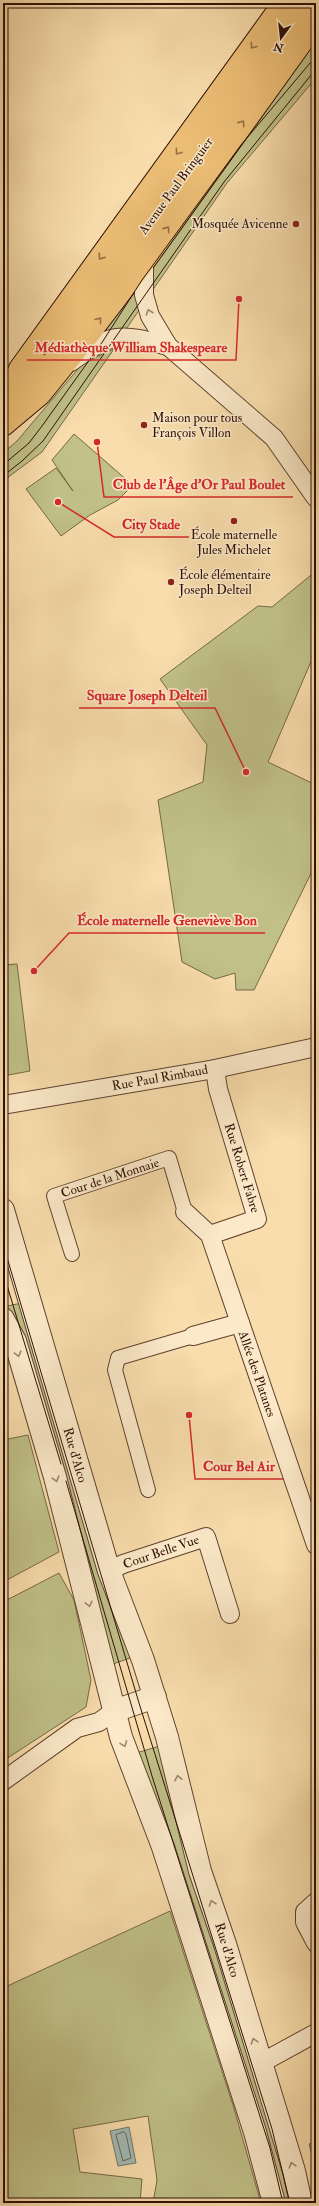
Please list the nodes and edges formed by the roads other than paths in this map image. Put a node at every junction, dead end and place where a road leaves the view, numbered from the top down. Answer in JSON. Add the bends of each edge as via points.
{"nodes":[{"id":1,"x":284,"y":3,"type":"edge"},
{"id":2,"x":305,"y":3,"type":"edge"},
{"id":3,"x":316,"y":22,"type":"edge"},
{"id":4,"x":144,"y":261,"type":"junction"},
{"id":5,"x":168,"y":346,"type":"junction"},
{"id":6,"x":52,"y":369,"type":"junction"},
{"id":7,"x":5,"y":404,"type":"edge"},
{"id":8,"x":3,"y":425,"type":"edge"},
{"id":9,"x":316,"y":498,"type":"edge"},
{"id":10,"x":316,"y":1047,"type":"edge"},
{"id":11,"x":215,"y":1069,"type":"junction"},
{"id":12,"x":3,"y":1105,"type":"edge"},
{"id":13,"x":3,"y":1210,"type":"edge"},
{"id":14,"x":185,"y":1212,"type":"joint"},
{"id":15,"x":210,"y":1235,"type":"junction"},
{"id":16,"x":72,"y":1254,"type":"dead end"},
{"id":17,"x":3,"y":1319,"type":"edge"},
{"id":18,"x":240,"y":1323,"type":"junction"},
{"id":19,"x":193,"y":1336,"type":"joint"},
{"id":20,"x":148,"y":1490,"type":"dead end"},
{"id":21,"x":316,"y":1545,"type":"edge"},
{"id":22,"x":110,"y":1571,"type":"junction"},
{"id":23,"x":230,"y":1614,"type":"dead end"},
{"id":24,"x":155,"y":1697,"type":"junction"},
{"id":25,"x":114,"y":1711,"type":"junction"},
{"id":26,"x":3,"y":1781,"type":"edge"},
{"id":27,"x":316,"y":1902,"type":"edge"},
{"id":28,"x":316,"y":1943,"type":"edge"},
{"id":29,"x":316,"y":2033,"type":"edge"},
{"id":30,"x":261,"y":2063,"type":"junction"},
{"id":31,"x":274,"y":2203,"type":"edge"},
{"id":32,"x":301,"y":2203,"type":"edge"}],
"edges":[{"from":1,"to":7,"type":"main road","one_way":true,"via":[[20,369]]},
{"from":2,"to":6,"type":"main road","name":"Avenue Paul Bringuier"},
{"from":4,"to":3,"type":"main road","name":"Avenue Paul Bringuier","one_way":true},
{"from":5,"to":4,"type":"street","one_way":true,"via":[[150,316],[144,295]]},
{"from":6,"to":4,"type":"main road","name":"Avenue Paul Bringuier","one_way":true},
{"from":5,"to":6,"type":"street","via":[[133,336],[116,338],[103,341]]},
{"from":5,"to":9,"type":"street","via":[[274,438]]},
{"from":6,"to":7,"type":"main road"},
{"from":6,"to":8,"type":"main road","name":"Avenue Paul Bringuier","via":[[40,394]]},
{"from":10,"to":11,"type":"street","name":"Rue Paul Rimbaud"},
{"from":11,"to":12,"type":"street","name":"Rue Paul Rimbaud"},
{"from":11,"to":15,"type":"street","name":"Rue Robert Fabre","via":[[218,1089],[257,1219]]},
{"from":13,"to":22,"type":"street","name":"Rue d'Alco"},
{"from":14,"to":15,"type":"street","name":"Allée des Platanes"},
{"from":14,"to":16,"type":"street","name":"Cour de la Monnaie","via":[[169,1158],[54,1196]]},
{"from":15,"to":18,"type":"street","name":"Allée des Platanes"},
{"from":17,"to":25,"type":"street","name":"Rue d'Alco","one_way":true,"via":[[15,1341],[55,1477]]},
{"from":18,"to":19,"type":"street"},
{"from":18,"to":21,"type":"street","name":"Allée des Platanes"},
{"from":19,"to":20,"type":"street","via":[[118,1358],[115,1370]]},
{"from":22,"to":23,"type":"street","name":"Cour Belle Vue","via":[[122,1564],[206,1537]]},
{"from":22,"to":24,"type":"street","name":"Rue d'Alco"},
{"from":24,"to":25,"type":"street"},
{"from":30,"to":24,"type":"street","name":"Rue d'Alco","one_way":true,"via":[[200,1871],[175,1765]]},
{"from":25,"to":26,"type":"street","via":[[99,1722],[77,1728]]},
{"from":25,"to":31,"type":"street","name":"Rue d'Alco","one_way":true,"via":[[121,1737],[155,1824],[218,2017],[258,2140]]},
{"from":27,"to":28,"type":"street","via":[[305,1912],[305,1922]]},
{"from":29,"to":30,"type":"street"},
{"from":32,"to":30,"type":"street","name":"Rue d'Alco","one_way":true,"via":[[294,2170]]}]}
